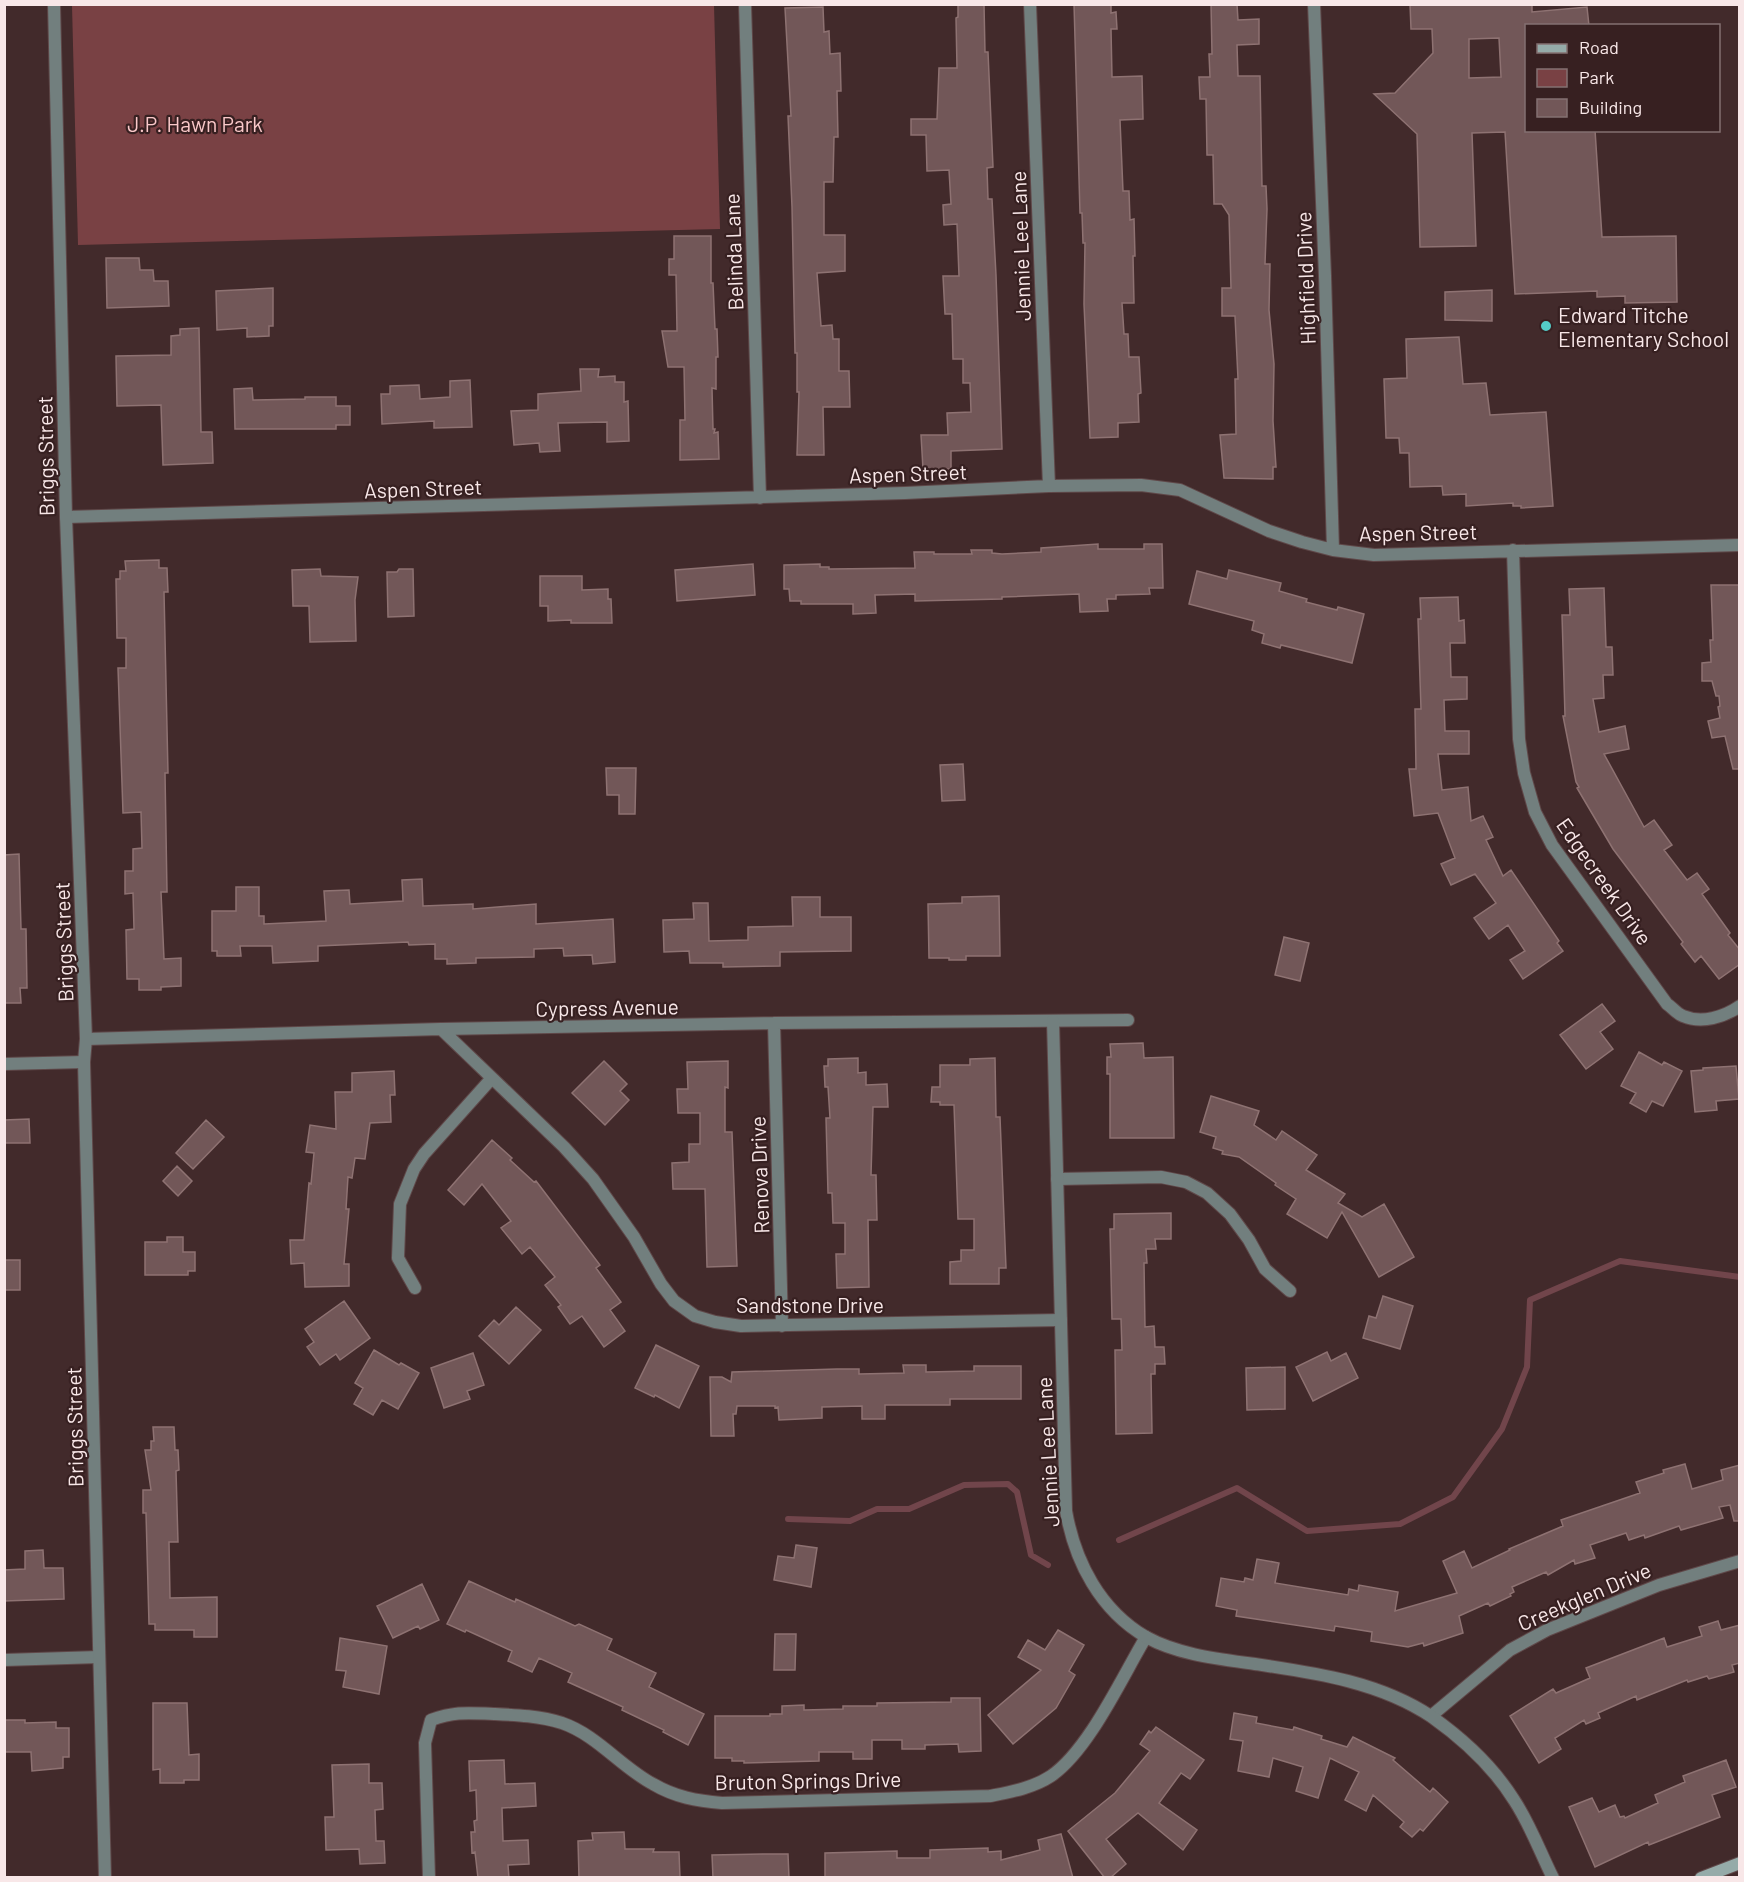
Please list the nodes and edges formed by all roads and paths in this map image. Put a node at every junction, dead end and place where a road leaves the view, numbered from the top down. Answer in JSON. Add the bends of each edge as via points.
{"nodes":[{"id":1,"x":54,"y":4,"type":"edge"},
{"id":2,"x":745,"y":4,"type":"edge"},
{"id":3,"x":1030,"y":4,"type":"edge"},
{"id":4,"x":1314,"y":4,"type":"edge"},
{"id":5,"x":1049,"y":486,"type":"junction"},
{"id":6,"x":759,"y":498,"type":"junction"},
{"id":7,"x":66,"y":517,"type":"junction"},
{"id":8,"x":1740,"y":545,"type":"edge"},
{"id":9,"x":1333,"y":550,"type":"junction"},
{"id":10,"x":1513,"y":550,"type":"junction"},
{"id":11,"x":1740,"y":1006,"type":"edge"},
{"id":12,"x":1128,"y":1020,"type":"dead end"},
{"id":13,"x":1053,"y":1021,"type":"junction"},
{"id":14,"x":774,"y":1023,"type":"junction"},
{"id":15,"x":441,"y":1029,"type":"junction"},
{"id":16,"x":86,"y":1039,"type":"junction"},
{"id":17,"x":84,"y":1062,"type":"junction"},
{"id":18,"x":4,"y":1064,"type":"edge"},
{"id":19,"x":492,"y":1078,"type":"junction"},
{"id":20,"x":1057,"y":1179,"type":"junction"},
{"id":21,"x":415,"y":1288,"type":"dead end"},
{"id":22,"x":1290,"y":1291,"type":"dead end"},
{"id":23,"x":1061,"y":1320,"type":"junction"},
{"id":24,"x":783,"y":1326,"type":"junction"},
{"id":25,"x":1740,"y":1561,"type":"edge"},
{"id":26,"x":1146,"y":1636,"type":"junction"},
{"id":27,"x":99,"y":1657,"type":"junction"},
{"id":28,"x":4,"y":1660,"type":"edge"},
{"id":29,"x":1431,"y":1716,"type":"junction"},
{"id":30,"x":1740,"y":1863,"type":"edge"},
{"id":31,"x":105,"y":1878,"type":"edge"},
{"id":32,"x":429,"y":1878,"type":"edge"},
{"id":33,"x":1553,"y":1878,"type":"edge"},
{"id":34,"x":1701,"y":1878,"type":"edge"}],
"edges":[{"from":1,"to":7,"type":"street","name":"Briggs Street"},
{"from":2,"to":6,"type":"street","name":"Belinda Lane"},
{"from":3,"to":5,"type":"street","name":"Jennie Lee Lane"},
{"from":4,"to":9,"type":"street","name":"Highfield Drive"},
{"from":5,"to":6,"type":"street","name":"Aspen Street"},
{"from":5,"to":9,"type":"street","name":"Aspen Street","via":[[1141,485],[1180,490],[1269,531]]},
{"from":6,"to":7,"type":"street","name":"Aspen Street"},
{"from":7,"to":16,"type":"street","name":"Briggs Street"},
{"from":8,"to":10,"type":"street","name":"Aspen Street"},
{"from":9,"to":10,"type":"street","name":"Aspen Street","via":[[1374,555]]},
{"from":10,"to":11,"type":"street","name":"Edgecreek Drive","via":[[1519,739],[1535,812],[1552,845],[1667,1004],[1683,1016],[1706,1019]]},
{"from":12,"to":13,"type":"street","name":"Cypress Avenue"},
{"from":13,"to":14,"type":"street","name":"Cypress Avenue"},
{"from":13,"to":20,"type":"street","name":"Jennie Lee Lane"},
{"from":14,"to":15,"type":"street","name":"Cypress Avenue"},
{"from":14,"to":24,"type":"street","name":"Renova Drive"},
{"from":15,"to":16,"type":"street","name":"Cypress Avenue"},
{"from":15,"to":19,"type":"street","name":"Sandstone Drive"},
{"from":16,"to":17,"type":"street","name":"Briggs Street"},
{"from":17,"to":18,"type":"street"},
{"from":17,"to":27,"type":"street","name":"Briggs Street"},
{"from":19,"to":21,"type":"street","via":[[424,1154],[400,1204],[398,1258]]},
{"from":19,"to":24,"type":"street","name":"Sandstone Drive","via":[[593,1179],[674,1301],[695,1316],[714,1322]]},
{"from":20,"to":22,"type":"street","via":[[1161,1177],[1186,1182],[1207,1193],[1230,1214],[1265,1269]]},
{"from":20,"to":23,"type":"street","name":"Jennie Lee Lane"},
{"from":23,"to":24,"type":"street","name":"Sandstone Drive"},
{"from":23,"to":26,"type":"street","name":"Jennie Lee Lane","via":[[1064,1477],[1071,1537],[1084,1571],[1100,1596]]},
{"from":25,"to":29,"type":"street","name":"Creekglen Drive","via":[[1659,1585],[1547,1630],[1510,1650]]},
{"from":26,"to":29,"type":"street","name":"Jennie Lee Lane","via":[[1215,1659],[1345,1680],[1394,1697]]},
{"from":26,"to":32,"type":"street","name":"Bruton Springs Drive","via":[[1087,1738],[1070,1759],[1050,1777],[1020,1790],[990,1796],[695,1801],[651,1784],[602,1746],[562,1723],[510,1715],[451,1713],[431,1720],[424,1743]]},
{"from":27,"to":28,"type":"street"},
{"from":27,"to":31,"type":"street","name":"Briggs Street"},
{"from":29,"to":33,"type":"street","name":"Jennie Lee Lane","via":[[1484,1762],[1515,1801]]},
{"from":30,"to":34,"type":"main road"}]}
